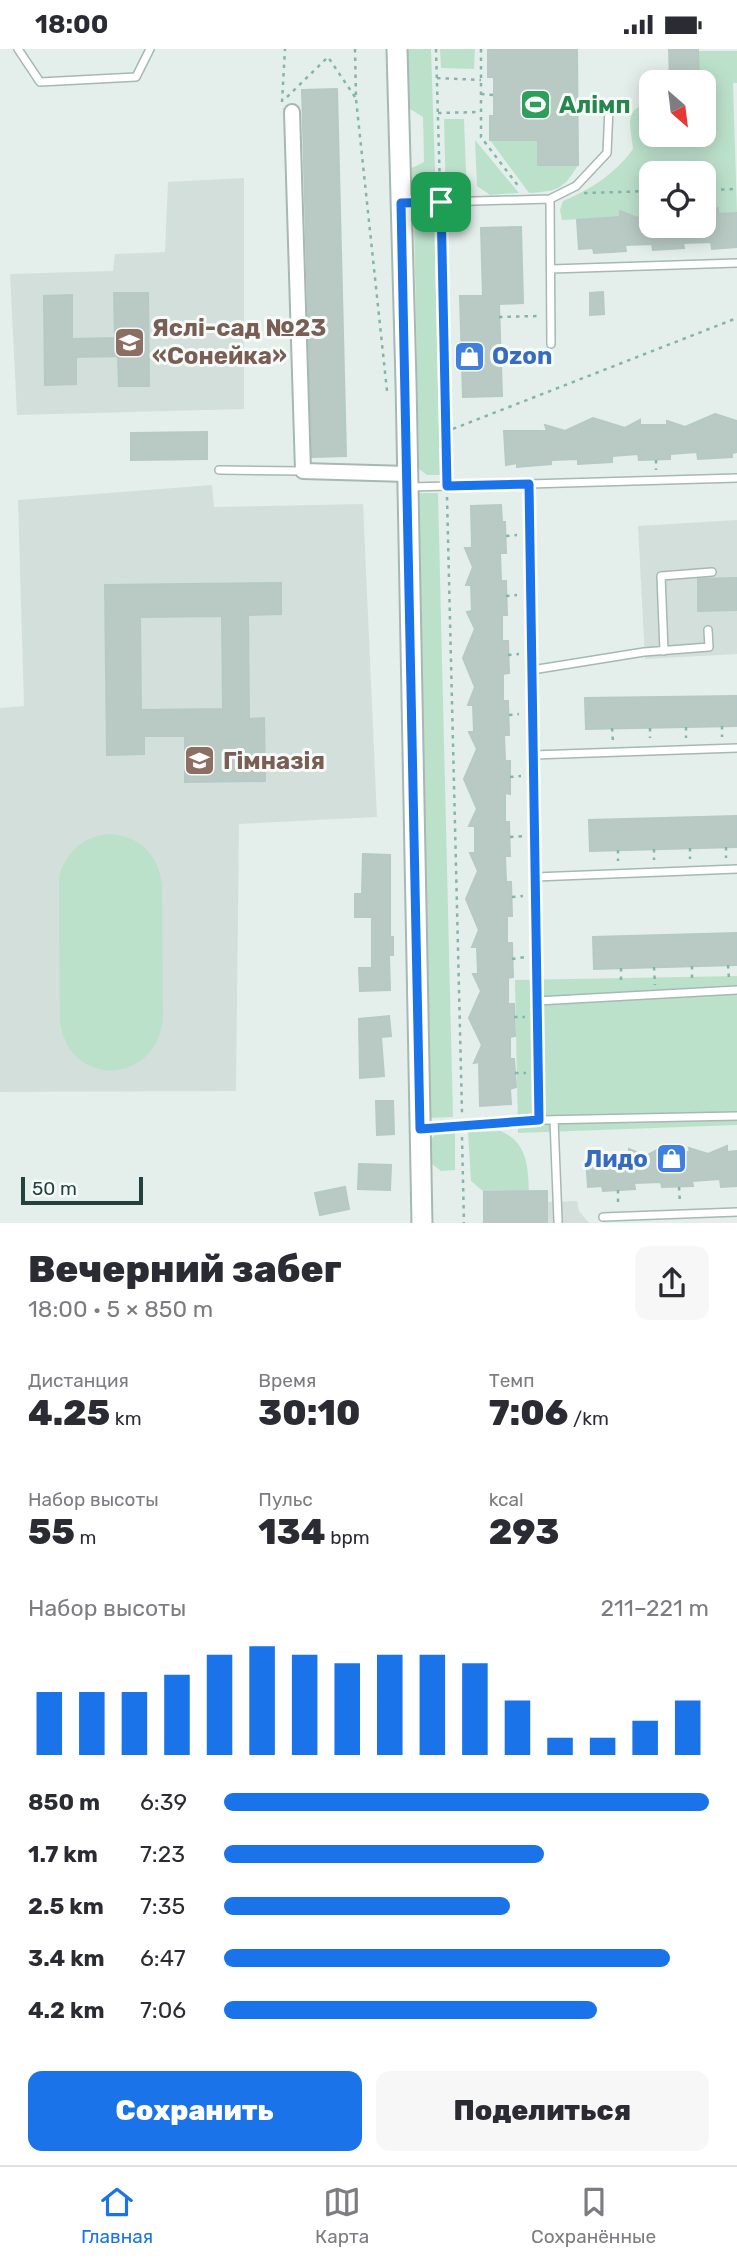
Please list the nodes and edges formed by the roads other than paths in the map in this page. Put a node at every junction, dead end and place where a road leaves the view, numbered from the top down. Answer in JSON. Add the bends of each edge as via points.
{"nodes":[{"id":1,"x":18,"y":49,"type":"edge"},
{"id":2,"x":150,"y":49,"type":"edge"},
{"id":3,"x":397,"y":49,"type":"edge"},
{"id":4,"x":609,"y":108,"type":"dead end"},
{"id":5,"x":292,"y":112,"type":"dead end"},
{"id":6,"x":550,"y":199,"type":"junction"},
{"id":7,"x":401,"y":203,"type":"junction"},
{"id":8,"x":737,"y":263,"type":"edge"},
{"id":9,"x":551,"y":269,"type":"junction"},
{"id":10,"x":551,"y":344,"type":"dead end"},
{"id":11,"x":219,"y":470,"type":"dead end"},
{"id":12,"x":303,"y":471,"type":"junction"},
{"id":13,"x":737,"y":478,"type":"edge"},
{"id":14,"x":408,"y":481,"type":"junction"},
{"id":15,"x":529,"y":484,"type":"junction"},
{"id":16,"x":712,"y":572,"type":"dead end"},
{"id":17,"x":708,"y":630,"type":"dead end"},
{"id":18,"x":664,"y":651,"type":"junction"},
{"id":19,"x":532,"y":670,"type":"junction"},
{"id":20,"x":737,"y":748,"type":"edge"},
{"id":21,"x":533,"y":755,"type":"junction"},
{"id":22,"x":737,"y":869,"type":"edge"},
{"id":23,"x":535,"y":877,"type":"junction"},
{"id":24,"x":737,"y":990,"type":"edge"},
{"id":25,"x":537,"y":1001,"type":"junction"},
{"id":26,"x":737,"y":1117,"type":"edge"},
{"id":27,"x":539,"y":1120,"type":"junction"},
{"id":28,"x":554,"y":1120,"type":"junction"},
{"id":29,"x":420,"y":1129,"type":"junction"},
{"id":30,"x":737,"y":1212,"type":"edge"},
{"id":31,"x":603,"y":1217,"type":"dead end"},
{"id":32,"x":558,"y":1221,"type":"dead end"},
{"id":33,"x":422,"y":1223,"type":"edge"}],
"edges":[{"from":1,"to":2,"type":"lane","via":[[40,82],[136,77]]},
{"from":3,"to":7,"type":"street"},
{"from":4,"to":6,"type":"lane","via":[[607,153],[576,186]]},
{"from":5,"to":12,"type":"street"},
{"from":6,"to":7,"type":"lane"},
{"from":6,"to":9,"type":"lane"},
{"from":7,"to":14,"type":"street"},
{"from":8,"to":9,"type":"lane"},
{"from":9,"to":10,"type":"lane"},
{"from":11,"to":12,"type":"lane"},
{"from":12,"to":14,"type":"street"},
{"from":13,"to":15,"type":"lane"},
{"from":14,"to":15,"type":"lane","via":[[447,486]]},
{"from":14,"to":29,"type":"street"},
{"from":15,"to":19,"type":"lane"},
{"from":16,"to":18,"type":"lane","via":[[661,576]]},
{"from":17,"to":18,"type":"lane","via":[[709,647]]},
{"from":18,"to":19,"type":"lane"},
{"from":19,"to":21,"type":"lane"},
{"from":20,"to":21,"type":"lane"},
{"from":21,"to":23,"type":"lane"},
{"from":22,"to":23,"type":"lane"},
{"from":23,"to":25,"type":"lane"},
{"from":24,"to":25,"type":"lane"},
{"from":25,"to":27,"type":"lane"},
{"from":26,"to":28,"type":"lane"},
{"from":27,"to":28,"type":"lane"},
{"from":27,"to":29,"type":"lane"},
{"from":28,"to":32,"type":"lane"},
{"from":29,"to":33,"type":"street"},
{"from":30,"to":31,"type":"lane"}]}
